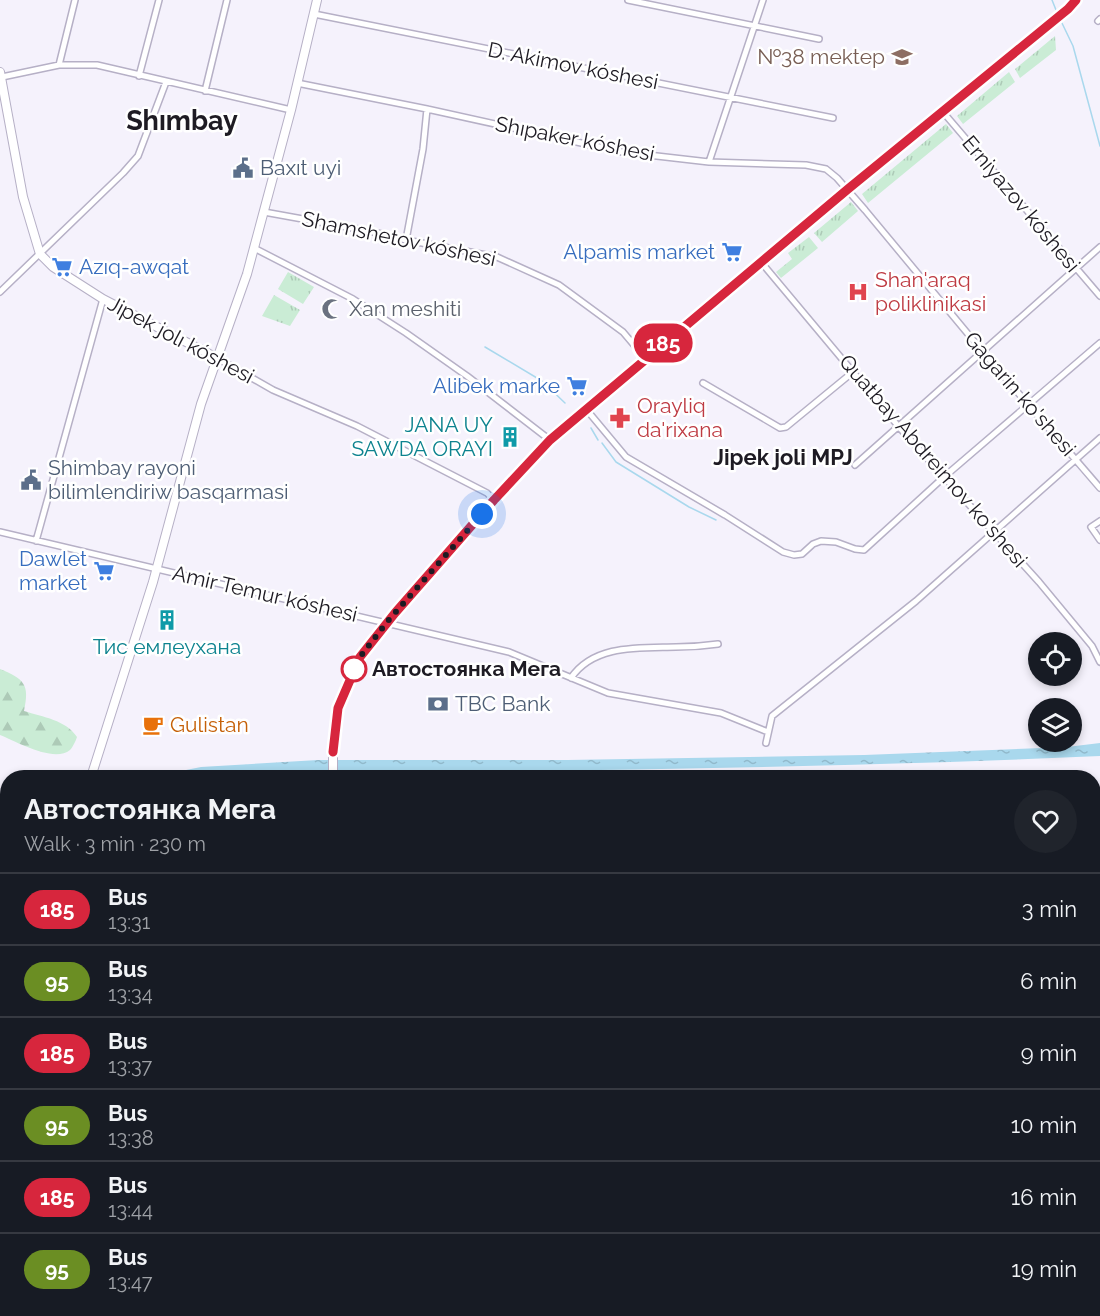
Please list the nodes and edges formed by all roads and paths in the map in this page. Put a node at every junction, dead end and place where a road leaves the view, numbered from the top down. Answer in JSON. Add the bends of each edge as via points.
{"nodes":[{"id":1,"x":75,"y":0,"type":"edge"},
{"id":2,"x":159,"y":0,"type":"edge"},
{"id":3,"x":227,"y":0,"type":"edge"},
{"id":4,"x":317,"y":0,"type":"edge"},
{"id":5,"x":628,"y":0,"type":"edge"},
{"id":6,"x":763,"y":0,"type":"edge"},
{"id":7,"x":1076,"y":0,"type":"edge"},
{"id":8,"x":314,"y":14,"type":"junction"},
{"id":9,"x":754,"y":27,"type":"junction"},
{"id":10,"x":819,"y":39,"type":"dead end"},
{"id":11,"x":59,"y":65,"type":"junction"},
{"id":12,"x":1,"y":74,"type":"edge"},
{"id":13,"x":140,"y":76,"type":"junction"},
{"id":14,"x":166,"y":82,"type":"junction"},
{"id":15,"x":297,"y":83,"type":"junction"},
{"id":16,"x":205,"y":91,"type":"junction"},
{"id":17,"x":731,"y":97,"type":"junction"},
{"id":18,"x":3,"y":104,"type":"edge"},
{"id":19,"x":427,"y":109,"type":"junction"},
{"id":20,"x":291,"y":110,"type":"junction"},
{"id":21,"x":943,"y":112,"type":"junction"},
{"id":22,"x":833,"y":118,"type":"dead end"},
{"id":23,"x":709,"y":162,"type":"junction"},
{"id":24,"x":848,"y":189,"type":"junction"},
{"id":25,"x":264,"y":212,"type":"junction"},
{"id":26,"x":406,"y":240,"type":"junction"},
{"id":27,"x":1100,"y":247,"type":"edge"},
{"id":28,"x":254,"y":249,"type":"junction"},
{"id":29,"x":40,"y":254,"type":"junction"},
{"id":30,"x":761,"y":262,"type":"junction"},
{"id":31,"x":1076,"y":268,"type":"junction"},
{"id":32,"x":0,"y":292,"type":"edge"},
{"id":33,"x":1100,"y":296,"type":"edge"},
{"id":34,"x":104,"y":299,"type":"junction"},
{"id":35,"x":1100,"y":343,"type":"edge"},
{"id":36,"x":984,"y":352,"type":"junction"},
{"id":37,"x":217,"y":358,"type":"junction"},
{"id":38,"x":645,"y":358,"type":"junction"},
{"id":39,"x":853,"y":372,"type":"junction"},
{"id":40,"x":703,"y":383,"type":"dead end"},
{"id":41,"x":1028,"y":404,"type":"junction"},
{"id":42,"x":586,"y":409,"type":"junction"},
{"id":43,"x":899,"y":427,"type":"junction"},
{"id":44,"x":1100,"y":438,"type":"edge"},
{"id":45,"x":550,"y":440,"type":"junction"},
{"id":46,"x":1076,"y":459,"type":"junction"},
{"id":47,"x":855,"y":465,"type":"dead end"},
{"id":48,"x":944,"y":477,"type":"junction"},
{"id":49,"x":1100,"y":488,"type":"edge"},
{"id":50,"x":494,"y":500,"type":"junction"},
{"id":51,"x":1100,"y":521,"type":"edge"},
{"id":52,"x":0,"y":532,"type":"edge"},
{"id":53,"x":993,"y":532,"type":"junction"},
{"id":54,"x":1100,"y":540,"type":"edge"},
{"id":55,"x":36,"y":541,"type":"junction"},
{"id":56,"x":156,"y":568,"type":"junction"},
{"id":57,"x":387,"y":622,"type":"junction"},
{"id":58,"x":718,"y":644,"type":"dead end"},
{"id":59,"x":1100,"y":662,"type":"edge"},
{"id":60,"x":572,"y":678,"type":"junction"},
{"id":61,"x":768,"y":732,"type":"junction"},
{"id":62,"x":766,"y":743,"type":"dead end"},
{"id":63,"x":93,"y":770,"type":"edge"},
{"id":64,"x":333,"y":770,"type":"edge"}],
"edges":[{"from":1,"to":11,"type":"street"},
{"from":2,"to":13,"type":"street"},
{"from":3,"to":16,"type":"street"},
{"from":4,"to":8,"type":"street"},
{"from":5,"to":9,"type":"street"},
{"from":6,"to":9,"type":"street"},
{"from":7,"to":21,"type":"street"},
{"from":8,"to":15,"type":"street"},
{"from":8,"to":17,"type":"street","name":"D. Akimov kóshesi"},
{"from":9,"to":10,"type":"street"},
{"from":9,"to":17,"type":"street"},
{"from":11,"to":12,"type":"street"},
{"from":11,"to":13,"type":"street","via":[[97,65]]},
{"from":12,"to":18,"type":"street"},
{"from":13,"to":14,"type":"street"},
{"from":14,"to":16,"type":"street"},
{"from":14,"to":29,"type":"street","via":[[138,156]]},
{"from":15,"to":19,"type":"street","name":"Shıpaker kóshesi"},
{"from":15,"to":20,"type":"street"},
{"from":16,"to":20,"type":"street"},
{"from":17,"to":22,"type":"street","name":"D. Akimov kóshesi"},
{"from":17,"to":23,"type":"street"},
{"from":18,"to":29,"type":"street"},
{"from":19,"to":23,"type":"street","name":"Shıpaker kóshesi","via":[[622,152]]},
{"from":19,"to":26,"type":"street"},
{"from":20,"to":25,"type":"street"},
{"from":21,"to":24,"type":"street"},
{"from":21,"to":31,"type":"street","name":"Erniyazov kóshesi"},
{"from":23,"to":24,"type":"street","name":"Shıpaker kóshesi","via":[[806,165],[826,169]]},
{"from":24,"to":30,"type":"street"},
{"from":24,"to":36,"type":"street","name":"Gagarin ko'shesi"},
{"from":25,"to":26,"type":"street","name":"Shamshetov kóshesi"},
{"from":25,"to":28,"type":"street"},
{"from":26,"to":38,"type":"street","name":"Shamshetov kóshesi","via":[[497,257],[559,285],[623,332]]},
{"from":27,"to":31,"type":"street"},
{"from":28,"to":37,"type":"street"},
{"from":28,"to":45,"type":"street","via":[[353,300],[406,333]]},
{"from":29,"to":32,"type":"street"},
{"from":29,"to":34,"type":"street","name":"Jipek jolı kóshesi","via":[[53,267]]},
{"from":30,"to":38,"type":"street"},
{"from":30,"to":39,"type":"street","name":"Quatbay Abdreimov ko'shesi"},
{"from":31,"to":33,"type":"street","name":"Erniyazov kóshesi"},
{"from":31,"to":36,"type":"street"},
{"from":34,"to":37,"type":"street","name":"Jipek jolı kóshesi"},
{"from":34,"to":55,"type":"street"},
{"from":35,"to":41,"type":"street"},
{"from":36,"to":41,"type":"street","name":"Gagarin ko'shesi"},
{"from":36,"to":43,"type":"street"},
{"from":37,"to":50,"type":"street","name":"Jipek jolı kóshesi","via":[[273,390],[357,426]]},
{"from":37,"to":56,"type":"street"},
{"from":38,"to":42,"type":"street"},
{"from":39,"to":40,"type":"street","via":[[780,428]]},
{"from":39,"to":43,"type":"street","name":"Quatbay Abdreimov ko'shesi"},
{"from":41,"to":46,"type":"street","name":"Gagarin ko'shesi"},
{"from":41,"to":48,"type":"street"},
{"from":42,"to":45,"type":"street"},
{"from":42,"to":48,"type":"street","via":[[626,457],[794,555],[821,541],[864,550]]},
{"from":43,"to":47,"type":"street"},
{"from":43,"to":48,"type":"street","name":"Quatbay Abdreimov ko'shesi"},
{"from":44,"to":46,"type":"street"},
{"from":45,"to":50,"type":"street"},
{"from":46,"to":49,"type":"street","name":"Gagarin ko'shesi"},
{"from":46,"to":53,"type":"street"},
{"from":48,"to":53,"type":"street","name":"Quatbay Abdreimov ko'shesi"},
{"from":50,"to":57,"type":"street"},
{"from":51,"to":54,"type":"street","via":[[1091,527]]},
{"from":52,"to":55,"type":"street","name":"Amir Temur kóshesi"},
{"from":53,"to":59,"type":"street","name":"Quatbay Abdreimov ko'shesi","via":[[1092,646]]},
{"from":53,"to":61,"type":"street","via":[[908,608],[772,716]]},
{"from":55,"to":56,"type":"street","name":"Amir Temur kóshesi"},
{"from":56,"to":57,"type":"street","name":"Amir Temur kóshesi"},
{"from":56,"to":63,"type":"street"},
{"from":57,"to":60,"type":"street","name":"Amir Temur kóshesi","via":[[509,652]]},
{"from":57,"to":64,"type":"street","via":[[360,657],[343,692]]},
{"from":58,"to":60,"type":"street","via":[[637,647],[600,655],[579,667]]},
{"from":60,"to":61,"type":"street","name":"Amir Temur kóshesi","via":[[608,693],[721,713]]},
{"from":61,"to":62,"type":"street"}]}
